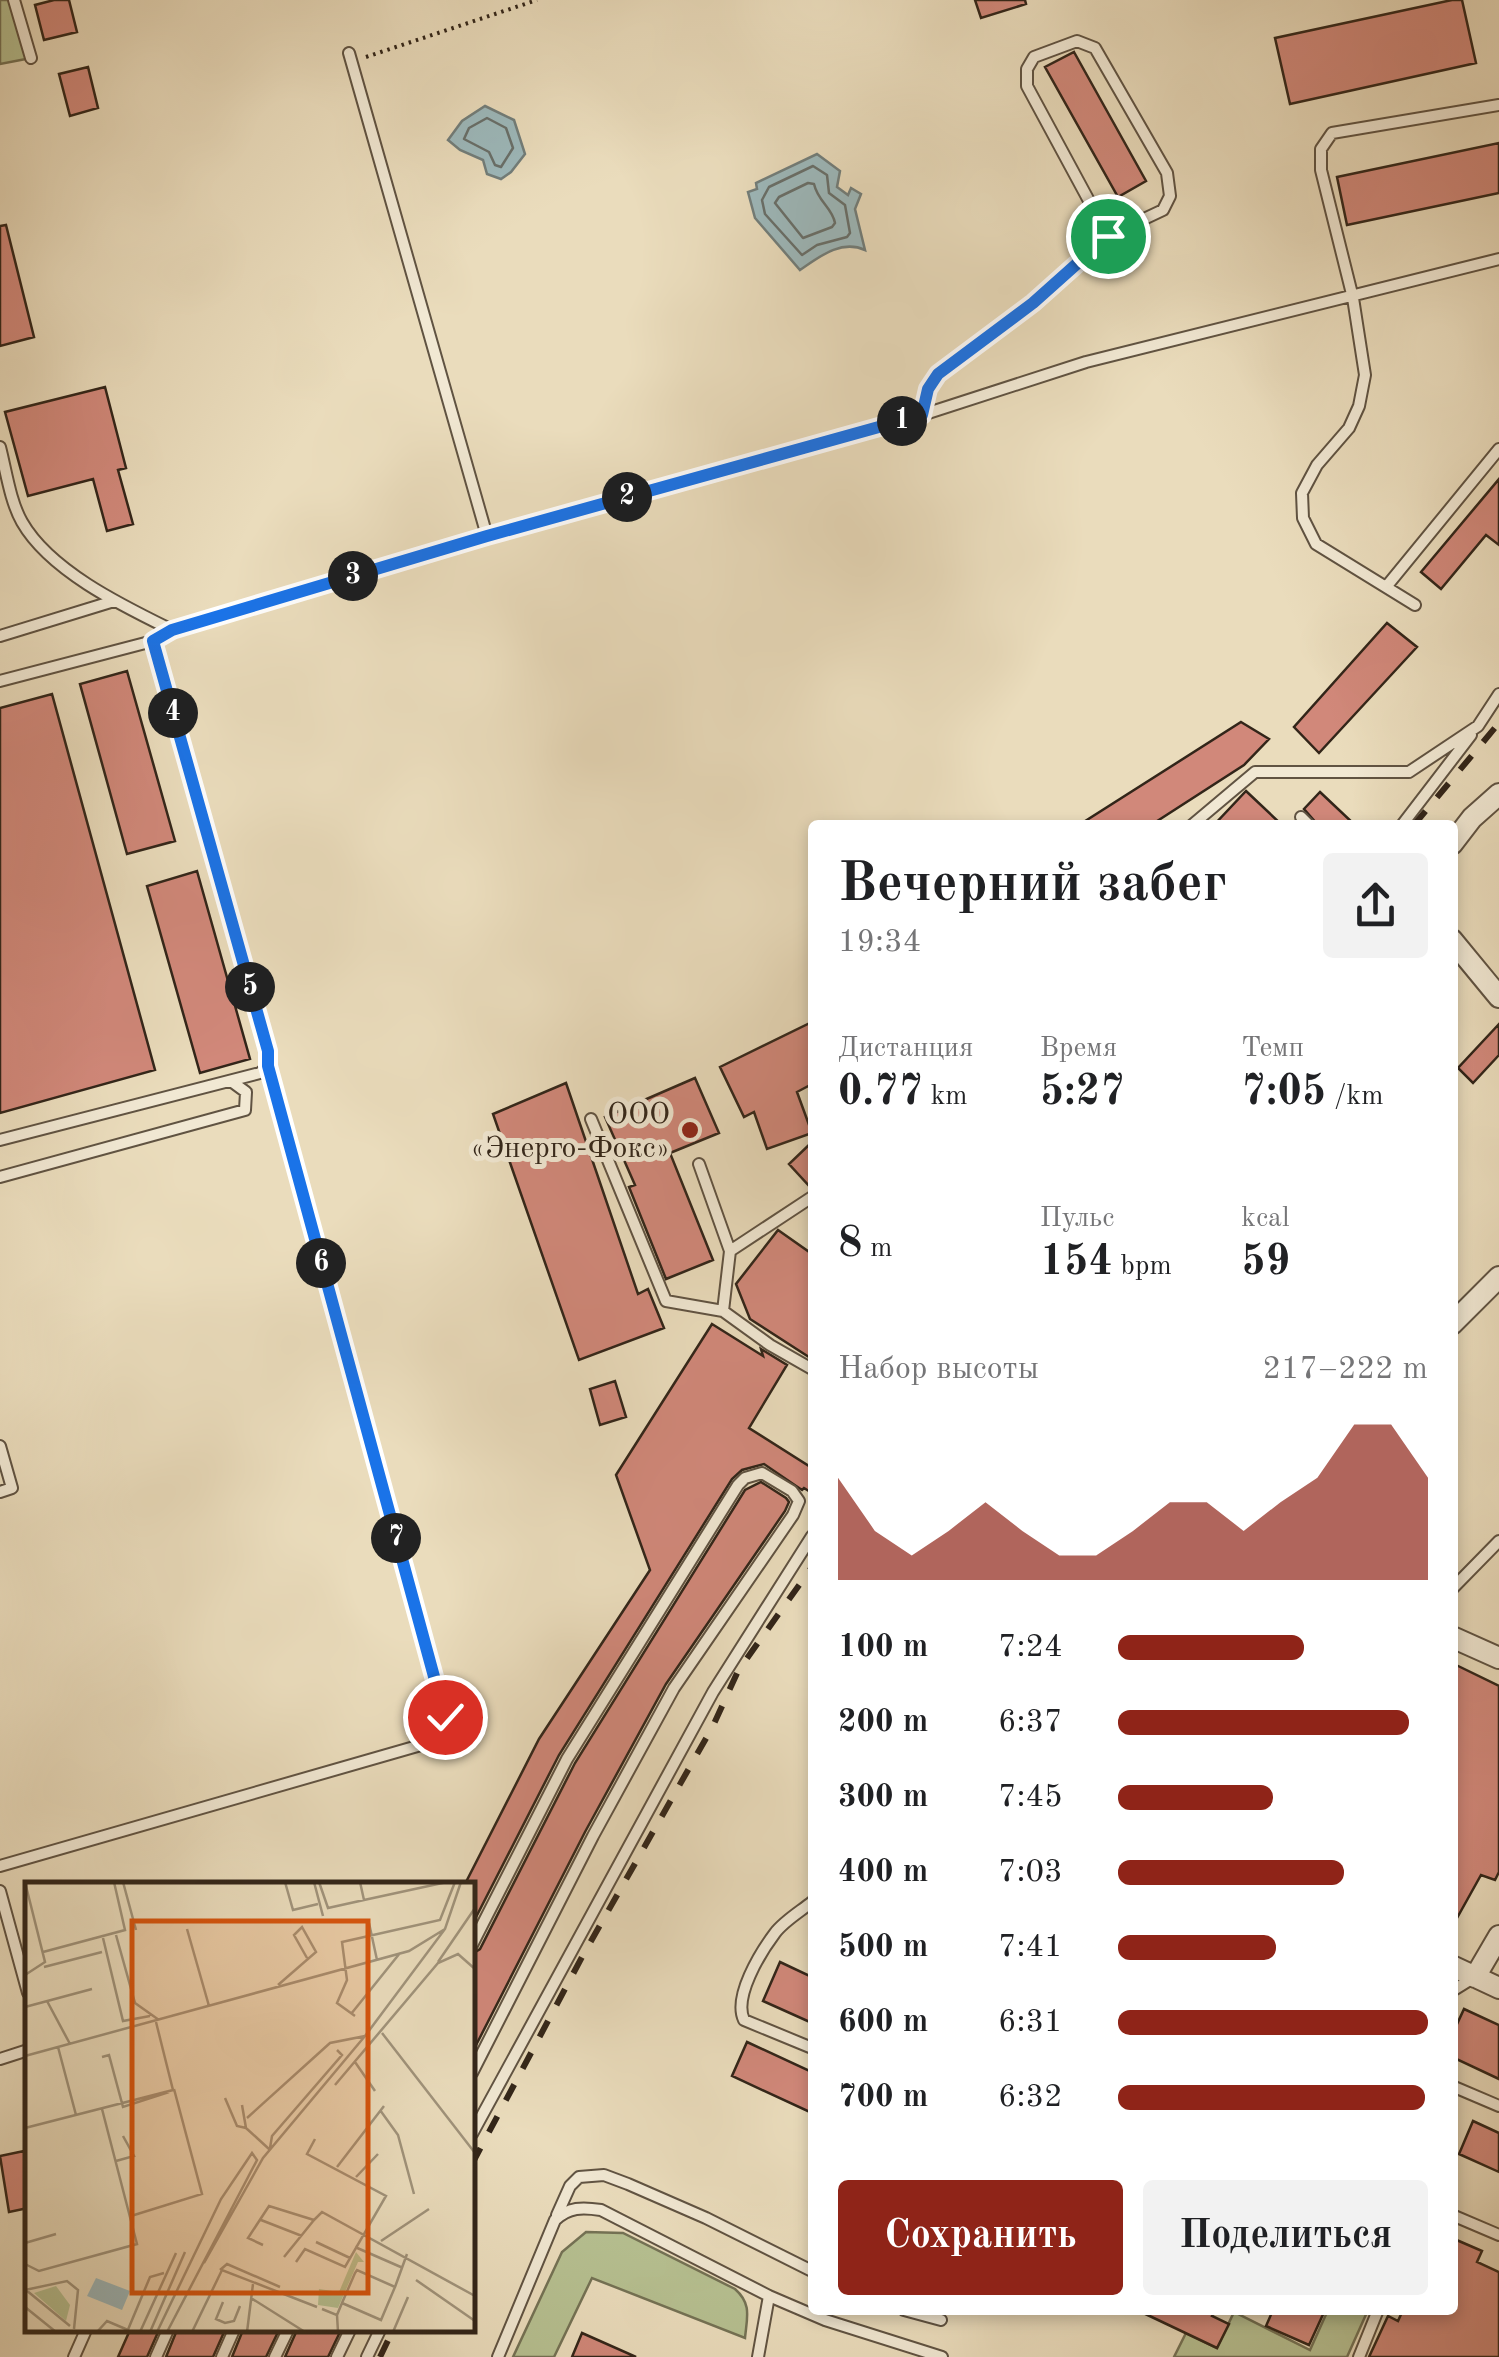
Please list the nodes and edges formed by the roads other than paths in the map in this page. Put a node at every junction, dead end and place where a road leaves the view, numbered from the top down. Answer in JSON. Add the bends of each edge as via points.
{"nodes":[{"id":1,"x":14,"y":0,"type":"edge"},
{"id":2,"x":30,"y":58,"type":"dead end"},
{"id":3,"x":350,"y":58,"type":"road end"},
{"id":4,"x":1499,"y":104,"type":"edge"},
{"id":5,"x":1108,"y":236,"type":"junction"},
{"id":6,"x":1499,"y":259,"type":"edge"},
{"id":7,"x":1354,"y":298,"type":"junction"},
{"id":8,"x":922,"y":415,"type":"junction"},
{"id":9,"x":0,"y":447,"type":"edge"},
{"id":10,"x":1499,"y":449,"type":"edge"},
{"id":11,"x":487,"y":536,"type":"junction"},
{"id":12,"x":1386,"y":587,"type":"junction"},
{"id":13,"x":114,"y":601,"type":"junction"},
{"id":14,"x":1415,"y":605,"type":"dead end"},
{"id":15,"x":172,"y":630,"type":"junction"},
{"id":16,"x":0,"y":636,"type":"edge"},
{"id":17,"x":153,"y":641,"type":"junction"},
{"id":18,"x":0,"y":681,"type":"edge"},
{"id":19,"x":1499,"y":694,"type":"edge"},
{"id":20,"x":1478,"y":726,"type":"junction"},
{"id":21,"x":1499,"y":794,"type":"edge"},
{"id":22,"x":1198,"y":820,"type":"edge"},
{"id":23,"x":1406,"y":820,"type":"edge"},
{"id":24,"x":1458,"y":836,"type":"edge"},
{"id":25,"x":1458,"y":947,"type":"edge"},
{"id":26,"x":1499,"y":996,"type":"edge"},
{"id":27,"x":268,"y":1066,"type":"junction"},
{"id":28,"x":231,"y":1081,"type":"junction"},
{"id":29,"x":591,"y":1119,"type":"dead end"},
{"id":30,"x":0,"y":1140,"type":"edge"},
{"id":31,"x":700,"y":1164,"type":"dead end"},
{"id":32,"x":0,"y":1177,"type":"edge"},
{"id":33,"x":808,"y":1200,"type":"edge"},
{"id":34,"x":730,"y":1251,"type":"junction"},
{"id":35,"x":1499,"y":1277,"type":"edge"},
{"id":36,"x":724,"y":1311,"type":"junction"},
{"id":37,"x":1458,"y":1318,"type":"edge"},
{"id":38,"x":808,"y":1367,"type":"edge"},
{"id":39,"x":0,"y":1446,"type":"edge"},
{"id":40,"x":0,"y":1492,"type":"edge"},
{"id":41,"x":1499,"y":1541,"type":"edge"},
{"id":42,"x":808,"y":1542,"type":"edge"},
{"id":43,"x":1458,"y":1584,"type":"edge"},
{"id":44,"x":1458,"y":1640,"type":"edge"},
{"id":45,"x":1499,"y":1658,"type":"edge"},
{"id":46,"x":0,"y":1866,"type":"edge"},
{"id":47,"x":0,"y":1890,"type":"edge"},
{"id":48,"x":808,"y":1905,"type":"edge"},
{"id":49,"x":1499,"y":1936,"type":"edge"},
{"id":50,"x":475,"y":1939,"type":"edge"},
{"id":51,"x":1458,"y":1969,"type":"edge"},
{"id":52,"x":1475,"y":1977,"type":"junction"},
{"id":53,"x":25,"y":1981,"type":"edge"},
{"id":54,"x":1458,"y":1987,"type":"edge"},
{"id":55,"x":1499,"y":1988,"type":"edge"},
{"id":56,"x":808,"y":2046,"type":"edge"},
{"id":57,"x":25,"y":2051,"type":"edge"},
{"id":58,"x":0,"y":2059,"type":"edge"},
{"id":59,"x":475,"y":2067,"type":"edge"},
{"id":60,"x":1458,"y":2089,"type":"edge"},
{"id":61,"x":1499,"y":2106,"type":"edge"},
{"id":62,"x":475,"y":2128,"type":"edge"},
{"id":63,"x":1458,"y":2218,"type":"edge"},
{"id":64,"x":555,"y":2220,"type":"junction"},
{"id":65,"x":1499,"y":2235,"type":"edge"},
{"id":66,"x":808,"y":2269,"type":"edge"},
{"id":67,"x":769,"y":2296,"type":"junction"},
{"id":68,"x":808,"y":2313,"type":"edge"},
{"id":69,"x":813,"y":2315,"type":"edge"},
{"id":70,"x":922,"y":2315,"type":"edge"},
{"id":71,"x":1376,"y":2315,"type":"edge"},
{"id":72,"x":941,"y":2320,"type":"dead end"},
{"id":73,"x":85,"y":2332,"type":"edge"},
{"id":74,"x":167,"y":2332,"type":"edge"},
{"id":75,"x":233,"y":2332,"type":"edge"},
{"id":76,"x":287,"y":2332,"type":"edge"},
{"id":77,"x":349,"y":2332,"type":"edge"},
{"id":78,"x":379,"y":2332,"type":"edge"},
{"id":79,"x":74,"y":2357,"type":"edge"},
{"id":80,"x":156,"y":2357,"type":"edge"},
{"id":81,"x":222,"y":2357,"type":"edge"},
{"id":82,"x":276,"y":2357,"type":"edge"},
{"id":83,"x":337,"y":2357,"type":"edge"},
{"id":84,"x":367,"y":2357,"type":"edge"},
{"id":85,"x":498,"y":2357,"type":"edge"},
{"id":86,"x":758,"y":2357,"type":"edge"},
{"id":87,"x":942,"y":2357,"type":"edge"},
{"id":88,"x":1359,"y":2357,"type":"edge"}],
"edges":[{"from":1,"to":2,"type":"lane"},
{"from":3,"to":11,"type":"lane"},
{"from":4,"to":7,"type":"lane","via":[[1332,133],[1321,148],[1321,170]]},
{"from":5,"to":5,"type":"lane","via":[[1163,210],[1169,184],[1095,48],[1077,41],[1034,57],[1027,86]]},
{"from":5,"to":8,"type":"lane","via":[[938,374]]},
{"from":6,"to":7,"type":"lane"},
{"from":7,"to":8,"type":"lane","via":[[1086,362]]},
{"from":7,"to":12,"type":"lane","via":[[1365,375],[1359,406],[1317,464],[1302,494],[1303,518],[1316,544]]},
{"from":8,"to":11,"type":"lane"},
{"from":9,"to":13,"type":"lane","via":[[20,520],[54,558]]},
{"from":10,"to":12,"type":"lane"},
{"from":11,"to":15,"type":"lane"},
{"from":12,"to":14,"type":"lane"},
{"from":13,"to":15,"type":"lane"},
{"from":13,"to":16,"type":"lane"},
{"from":15,"to":17,"type":"lane"},
{"from":17,"to":18,"type":"lane"},
{"from":17,"to":27,"type":"lane"},
{"from":19,"to":20,"type":"lane"},
{"from":20,"to":22,"type":"lane","via":[[1409,772],[1254,772]]},
{"from":20,"to":23,"type":"lane"},
{"from":21,"to":24,"type":"street"},
{"from":25,"to":26,"type":"street"},
{"from":27,"to":28,"type":"lane"},
{"from":27,"to":46,"type":"lane","via":[[444,1729],[428,1743]]},
{"from":28,"to":30,"type":"lane"},
{"from":28,"to":32,"type":"lane","via":[[246,1092],[244,1110]]},
{"from":29,"to":36,"type":"lane","via":[[666,1302]]},
{"from":31,"to":34,"type":"lane"},
{"from":33,"to":34,"type":"lane"},
{"from":34,"to":36,"type":"lane"},
{"from":35,"to":37,"type":"street"},
{"from":36,"to":38,"type":"lane"},
{"from":39,"to":40,"type":"lane","via":[[12,1488]]},
{"from":41,"to":43,"type":"lane"},
{"from":42,"to":62,"type":"lane","via":[[713,1692]]},
{"from":44,"to":45,"type":"street"},
{"from":47,"to":53,"type":"lane"},
{"from":48,"to":56,"type":"lane","via":[[776,1930],[738,2009],[744,2020]]},
{"from":49,"to":52,"type":"street"},
{"from":50,"to":59,"type":"lane","via":[[566,1759],[738,1486],[762,1473],[792,1491],[799,1501],[793,1515],[674,1688]]},
{"from":51,"to":52,"type":"street"},
{"from":52,"to":54,"type":"lane"},
{"from":52,"to":55,"type":"street"},
{"from":57,"to":58,"type":"lane"},
{"from":60,"to":61,"type":"lane"},
{"from":63,"to":65,"type":"lane"},
{"from":64,"to":66,"type":"lane","via":[[579,2177],[604,2176]]},
{"from":64,"to":67,"type":"lane","via":[[575,2208],[601,2210]]},
{"from":64,"to":85,"type":"lane"},
{"from":67,"to":68,"type":"lane"},
{"from":67,"to":86,"type":"lane"},
{"from":69,"to":87,"type":"lane"},
{"from":70,"to":72,"type":"lane"},
{"from":71,"to":88,"type":"lane"},
{"from":73,"to":79,"type":"lane"},
{"from":74,"to":80,"type":"lane"},
{"from":75,"to":81,"type":"lane"},
{"from":76,"to":82,"type":"lane"},
{"from":77,"to":83,"type":"lane"},
{"from":78,"to":84,"type":"lane"}]}
